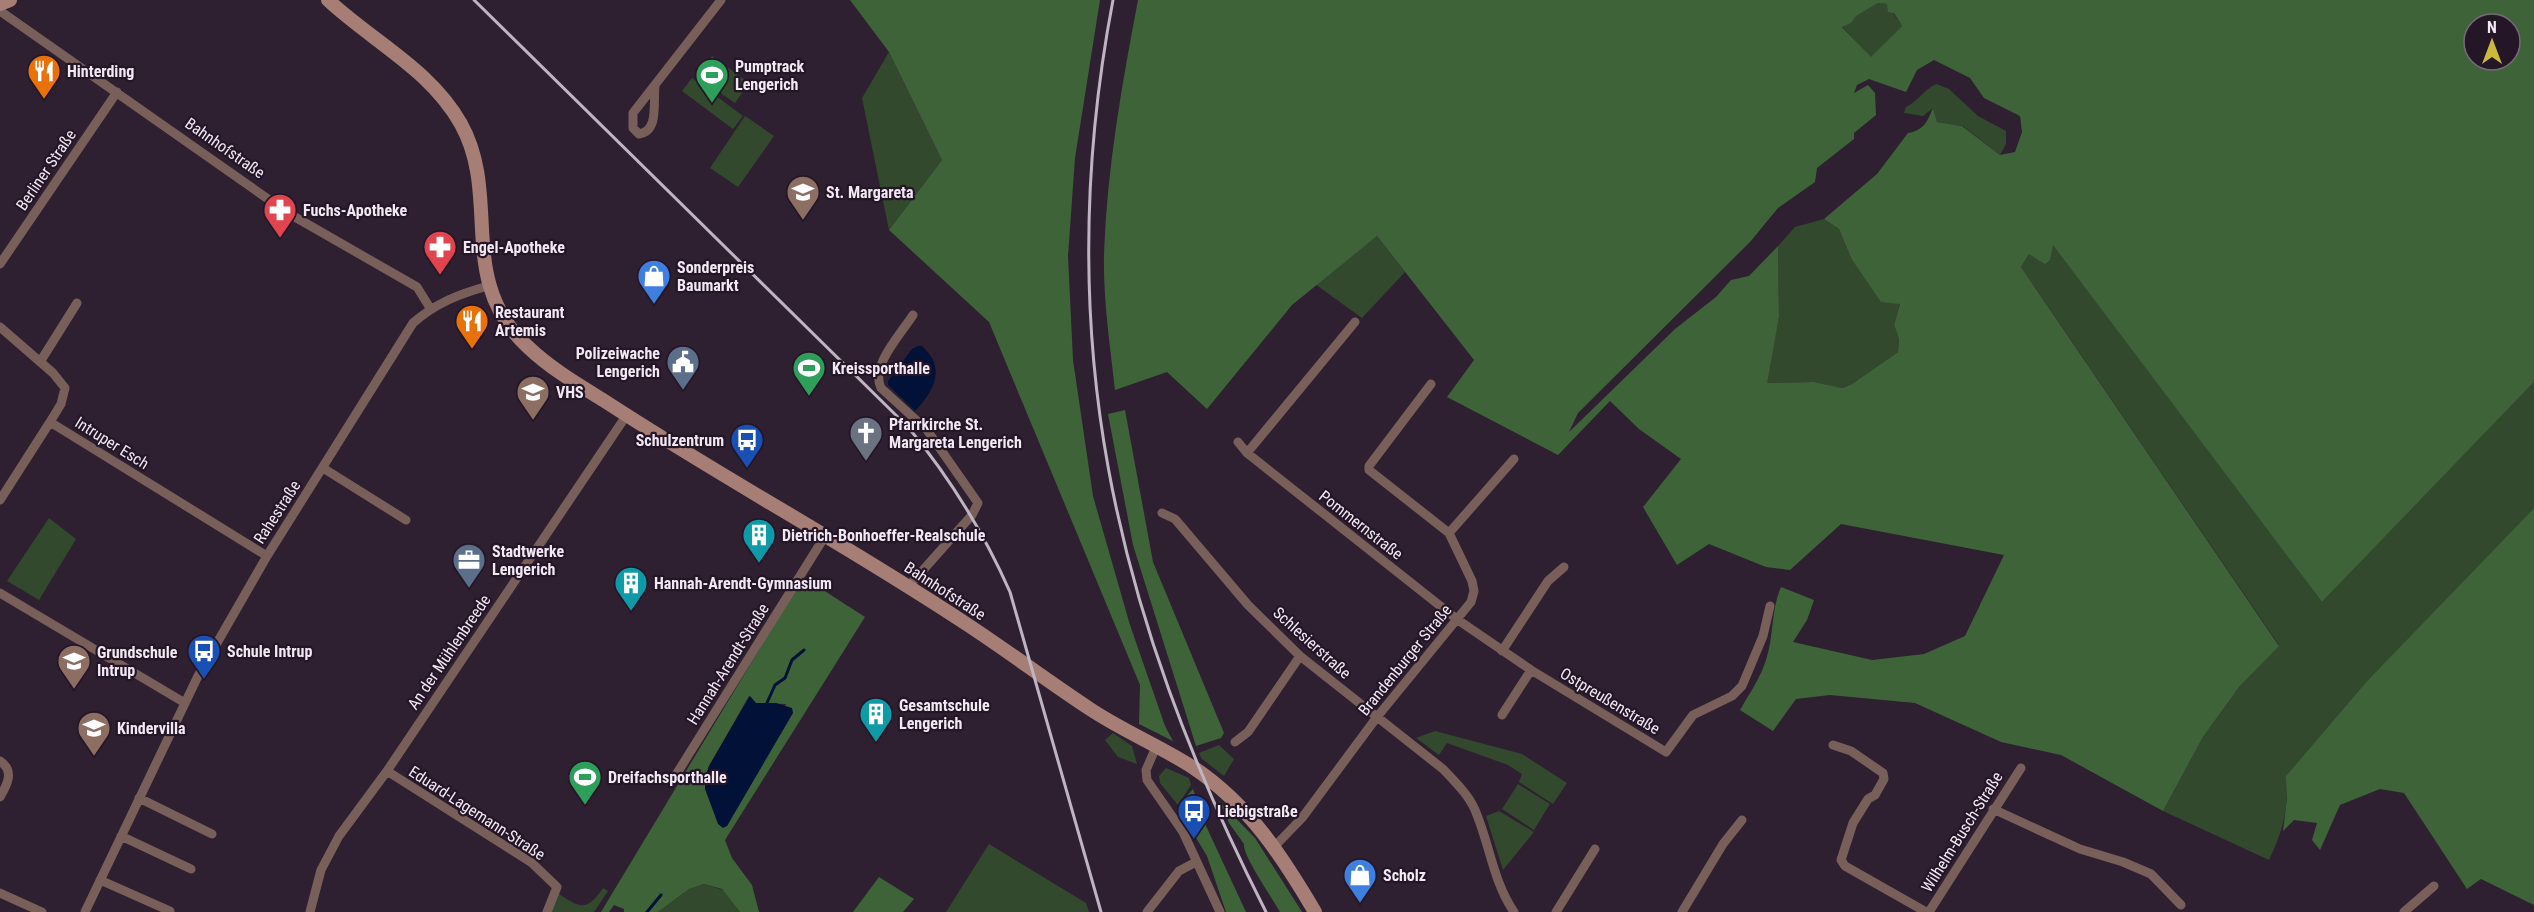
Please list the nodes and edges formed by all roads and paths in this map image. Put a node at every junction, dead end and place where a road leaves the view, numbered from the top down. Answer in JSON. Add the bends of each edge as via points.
{"nodes":[{"id":1,"x":10,"y":0,"type":"edge"},
{"id":2,"x":328,"y":0,"type":"edge"},
{"id":3,"x":721,"y":0,"type":"edge"},
{"id":4,"x":0,"y":4,"type":"edge"},
{"id":5,"x":342,"y":7,"type":"edge"},
{"id":6,"x":0,"y":11,"type":"edge"},
{"id":7,"x":655,"y":87,"type":"junction"},
{"id":8,"x":117,"y":93,"type":"junction"},
{"id":9,"x":0,"y":264,"type":"edge"},
{"id":10,"x":488,"y":286,"type":"junction"},
{"id":11,"x":77,"y":303,"type":"dead end"},
{"id":12,"x":430,"y":308,"type":"junction"},
{"id":13,"x":913,"y":315,"type":"dead end"},
{"id":14,"x":1355,"y":322,"type":"dead end"},
{"id":15,"x":0,"y":327,"type":"edge"},
{"id":16,"x":40,"y":362,"type":"junction"},
{"id":17,"x":1431,"y":384,"type":"dead end"},
{"id":18,"x":626,"y":416,"type":"junction"},
{"id":19,"x":50,"y":422,"type":"junction"},
{"id":20,"x":1238,"y":442,"type":"dead end"},
{"id":21,"x":1246,"y":453,"type":"junction"},
{"id":22,"x":1514,"y":459,"type":"dead end"},
{"id":23,"x":323,"y":468,"type":"junction"},
{"id":24,"x":0,"y":500,"type":"edge"},
{"id":25,"x":1162,"y":513,"type":"dead end"},
{"id":26,"x":406,"y":520,"type":"dead end"},
{"id":27,"x":1449,"y":533,"type":"junction"},
{"id":28,"x":825,"y":536,"type":"junction"},
{"id":29,"x":267,"y":556,"type":"junction"},
{"id":30,"x":1564,"y":567,"type":"dead end"},
{"id":31,"x":909,"y":587,"type":"junction"},
{"id":32,"x":0,"y":593,"type":"edge"},
{"id":33,"x":1770,"y":606,"type":"dead end"},
{"id":34,"x":1458,"y":620,"type":"junction"},
{"id":35,"x":1502,"y":651,"type":"junction"},
{"id":36,"x":1300,"y":656,"type":"junction"},
{"id":37,"x":1531,"y":670,"type":"junction"},
{"id":38,"x":185,"y":702,"type":"junction"},
{"id":39,"x":1502,"y":715,"type":"dead end"},
{"id":40,"x":1377,"y":717,"type":"junction"},
{"id":41,"x":1235,"y":742,"type":"dead end"},
{"id":42,"x":1833,"y":745,"type":"dead end"},
{"id":43,"x":1156,"y":747,"type":"junction"},
{"id":44,"x":0,"y":761,"type":"edge"},
{"id":45,"x":2021,"y":768,"type":"dead end"},
{"id":46,"x":387,"y":771,"type":"junction"},
{"id":47,"x":674,"y":778,"type":"dead end"},
{"id":48,"x":0,"y":797,"type":"edge"},
{"id":49,"x":139,"y":798,"type":"junction"},
{"id":50,"x":1994,"y":809,"type":"junction"},
{"id":51,"x":1742,"y":820,"type":"dead end"},
{"id":52,"x":212,"y":834,"type":"dead end"},
{"id":53,"x":121,"y":836,"type":"junction"},
{"id":54,"x":1275,"y":846,"type":"junction"},
{"id":55,"x":1594,"y":849,"type":"dead end"},
{"id":56,"x":1196,"y":862,"type":"junction"},
{"id":57,"x":190,"y":869,"type":"dead end"},
{"id":58,"x":100,"y":880,"type":"junction"},
{"id":59,"x":2434,"y":886,"type":"dead end"},
{"id":60,"x":0,"y":893,"type":"edge"},
{"id":61,"x":2181,"y":905,"type":"dead end"},
{"id":62,"x":1151,"y":910,"type":"edge"},
{"id":63,"x":170,"y":911,"type":"edge"},
{"id":64,"x":42,"y":912,"type":"edge"},
{"id":65,"x":85,"y":912,"type":"edge"},
{"id":66,"x":310,"y":912,"type":"edge"},
{"id":67,"x":547,"y":912,"type":"edge"},
{"id":68,"x":1220,"y":912,"type":"edge"},
{"id":69,"x":1315,"y":912,"type":"edge"},
{"id":70,"x":1514,"y":912,"type":"edge"},
{"id":71,"x":1556,"y":912,"type":"edge"},
{"id":72,"x":1682,"y":912,"type":"edge"},
{"id":73,"x":1928,"y":912,"type":"edge"},
{"id":74,"x":2404,"y":912,"type":"edge"}],
"edges":[{"from":1,"to":4,"type":"street"},
{"from":2,"to":5,"type":"street","name":"Bahnhofstraße"},
{"from":3,"to":7,"type":"street"},
{"from":5,"to":10,"type":"street","name":"Bahnhofstraße","via":[[421,74],[460,124],[477,174],[480,236]]},
{"from":6,"to":8,"type":"street","name":"Bahnhofstraße"},
{"from":7,"to":7,"type":"street","via":[[633,113],[633,128],[639,134],[647,133],[654,125]]},
{"from":8,"to":9,"type":"street","name":"Berliner Straße"},
{"from":8,"to":12,"type":"street","name":"Bahnhofstraße","via":[[288,213],[417,288]]},
{"from":10,"to":12,"type":"street","name":"Rahestraße"},
{"from":10,"to":18,"type":"street","name":"Bahnhofstraße","via":[[498,309],[526,346]]},
{"from":11,"to":16,"type":"street"},
{"from":12,"to":23,"type":"street","name":"Rahestraße","via":[[413,323]]},
{"from":13,"to":31,"type":"street","via":[[881,364],[878,381],[927,430],[978,503]]},
{"from":14,"to":21,"type":"street"},
{"from":15,"to":16,"type":"street","name":"Intruper Esch"},
{"from":16,"to":19,"type":"street","name":"Intruper Esch","via":[[65,388]]},
{"from":17,"to":27,"type":"street","name":"Brandenburger Straße","via":[[1369,470]]},
{"from":18,"to":28,"type":"street","name":"Bahnhofstraße"},
{"from":18,"to":46,"type":"street","name":"An der Mühlenbreede"},
{"from":19,"to":24,"type":"street"},
{"from":19,"to":29,"type":"street","name":"Intruper Esch"},
{"from":20,"to":21,"type":"street","name":"Pommernstraße"},
{"from":21,"to":34,"type":"street","name":"Pommernstraße"},
{"from":22,"to":27,"type":"street"},
{"from":23,"to":26,"type":"street"},
{"from":23,"to":29,"type":"street","name":"Rahestraße"},
{"from":25,"to":36,"type":"street","name":"Schlesierstraße","via":[[1175,519],[1248,605]]},
{"from":27,"to":34,"type":"street","name":"Brandenburger Straße","via":[[1474,591]]},
{"from":28,"to":31,"type":"street","name":"Bahnhofstraße"},
{"from":28,"to":47,"type":"street","name":"Hannah-Arendt-Straße"},
{"from":29,"to":38,"type":"street","name":"Rahestraße"},
{"from":30,"to":35,"type":"street","via":[[1548,581]]},
{"from":31,"to":43,"type":"street","name":"Bahnhofstraße","via":[[1089,709]]},
{"from":32,"to":38,"type":"street"},
{"from":33,"to":37,"type":"street","name":"Ostpreußenstraße","via":[[1763,636],[1742,686],[1732,696],[1693,715],[1666,752]]},
{"from":34,"to":35,"type":"street","name":"Ostpreußenstraße"},
{"from":34,"to":40,"type":"street","name":"Brandenburger Straße"},
{"from":35,"to":37,"type":"street","name":"Ostpreußenstraße"},
{"from":36,"to":40,"type":"street","name":"Schlesierstraße"},
{"from":36,"to":41,"type":"street","via":[[1248,732]]},
{"from":37,"to":39,"type":"street"},
{"from":38,"to":49,"type":"street","name":"Rahestraße"},
{"from":40,"to":54,"type":"street","name":"Brandenburger Straße","via":[[1302,818]]},
{"from":40,"to":70,"type":"street","name":"Schlesierstraße","via":[[1462,789],[1477,813],[1498,880]]},
{"from":42,"to":73,"type":"street","via":[[1851,751],[1883,773],[1884,779],[1853,823],[1841,860],[1845,866]]},
{"from":43,"to":54,"type":"street","name":"Bahnhofstraße","via":[[1226,792]]},
{"from":43,"to":56,"type":"street","via":[[1146,770],[1147,780],[1176,821]]},
{"from":44,"to":48,"type":"street","via":[[9,774]]},
{"from":45,"to":50,"type":"street","name":"Wilhelm-Busch-Straße"},
{"from":46,"to":66,"type":"street","name":"An der Mühlenbreede","via":[[339,836],[321,870]]},
{"from":46,"to":67,"type":"street","name":"Eduard-Lagemann-Straße","via":[[532,863],[557,887]]},
{"from":49,"to":52,"type":"street"},
{"from":49,"to":53,"type":"street","name":"Rahestraße"},
{"from":50,"to":61,"type":"street","via":[[2080,849],[2151,874]]},
{"from":50,"to":73,"type":"street","name":"Wilhelm-Busch-Straße"},
{"from":51,"to":72,"type":"street"},
{"from":53,"to":57,"type":"street"},
{"from":53,"to":58,"type":"street","name":"Rahestraße"},
{"from":54,"to":69,"type":"street","name":"Bahnhofstraße"},
{"from":55,"to":71,"type":"street"},
{"from":56,"to":62,"type":"street","via":[[1179,871]]},
{"from":56,"to":68,"type":"street"},
{"from":58,"to":63,"type":"street"},
{"from":58,"to":65,"type":"street","name":"Rahestraße"},
{"from":59,"to":74,"type":"street"},
{"from":60,"to":64,"type":"street"}]}
